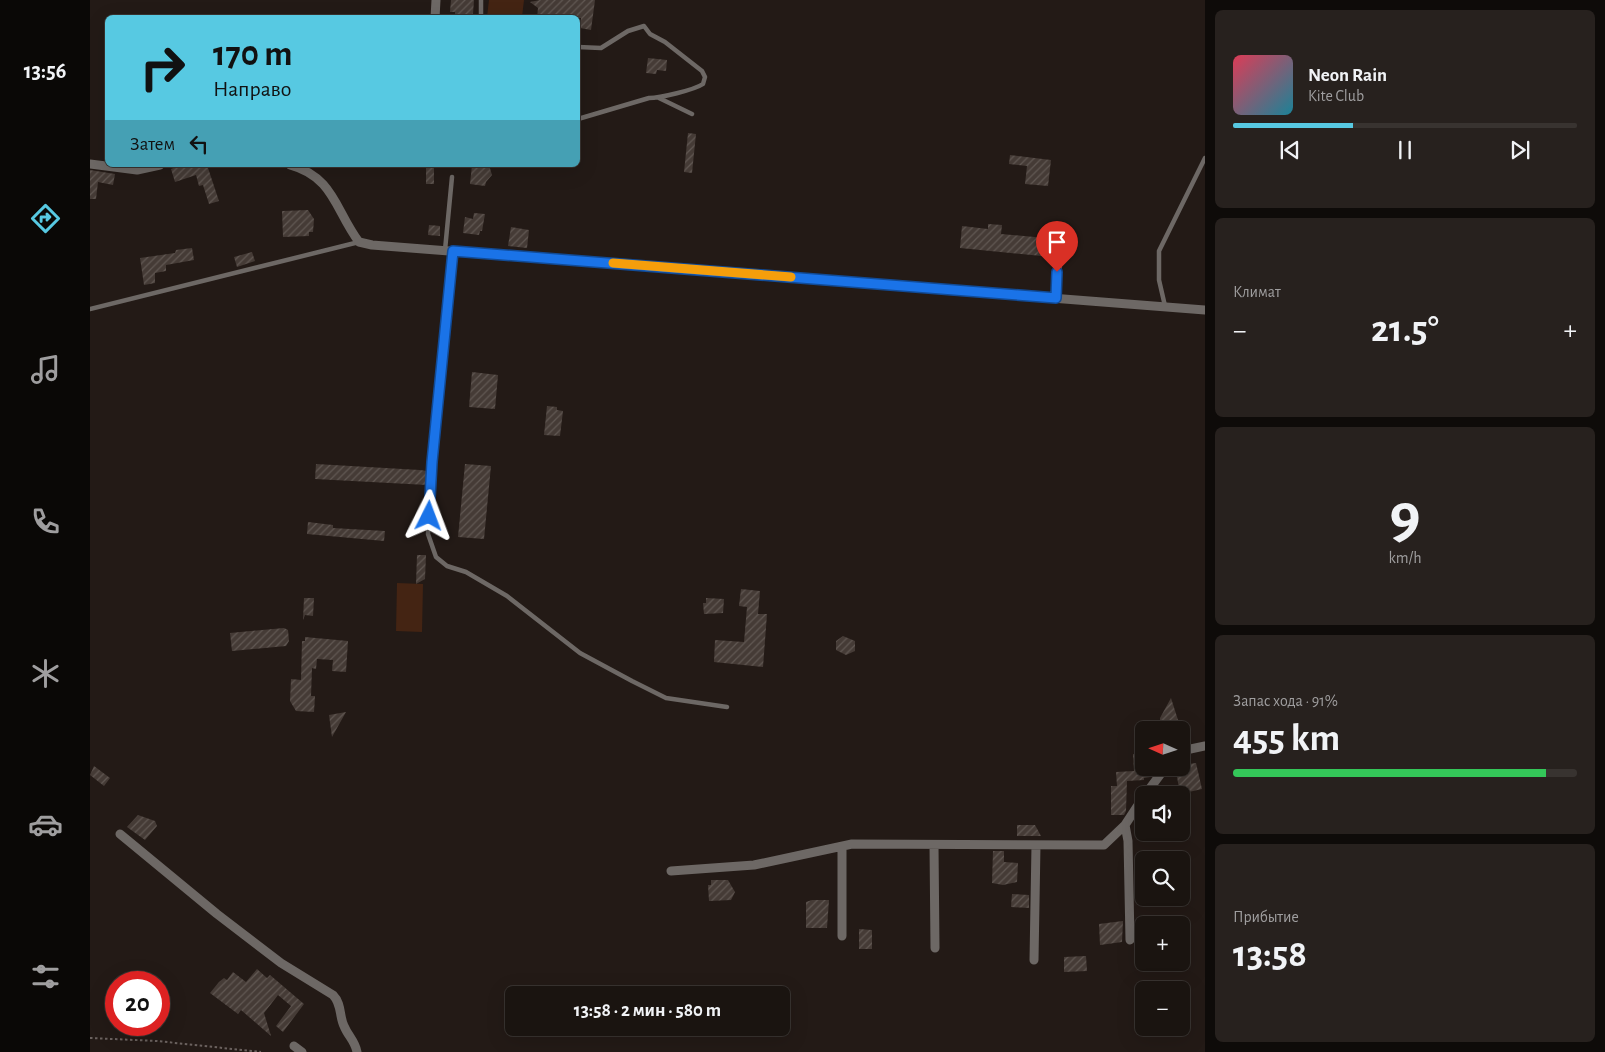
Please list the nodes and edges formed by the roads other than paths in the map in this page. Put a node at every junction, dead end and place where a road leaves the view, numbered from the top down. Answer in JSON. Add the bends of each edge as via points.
{"nodes":[{"id":1,"x":436,"y":0,"type":"edge"},
{"id":2,"x":481,"y":0,"type":"edge"},
{"id":3,"x":435,"y":15,"type":"edge"},
{"id":4,"x":481,"y":15,"type":"edge"},
{"id":5,"x":580,"y":47,"type":"edge"},
{"id":6,"x":659,"y":98,"type":"junction"},
{"id":7,"x":692,"y":114,"type":"dead end"},
{"id":8,"x":580,"y":118,"type":"edge"},
{"id":9,"x":1205,"y":158,"type":"edge"},
{"id":10,"x":90,"y":164,"type":"edge"},
{"id":11,"x":105,"y":166,"type":"edge"},
{"id":12,"x":114,"y":167,"type":"edge"},
{"id":13,"x":151,"y":167,"type":"edge"},
{"id":14,"x":296,"y":167,"type":"edge"},
{"id":15,"x":452,"y":177,"type":"dead end"},
{"id":16,"x":359,"y":242,"type":"junction"},
{"id":17,"x":449,"y":250,"type":"junction"},
{"id":18,"x":1058,"y":257,"type":"dead end"},
{"id":19,"x":1056,"y":298,"type":"junction"},
{"id":20,"x":1165,"y":306,"type":"junction"},
{"id":21,"x":90,"y":310,"type":"edge"},
{"id":22,"x":1205,"y":310,"type":"edge"},
{"id":23,"x":727,"y":707,"type":"dead end"},
{"id":24,"x":1205,"y":746,"type":"edge"},
{"id":25,"x":1190,"y":749,"type":"edge"},
{"id":26,"x":1135,"y":810,"type":"edge"},
{"id":27,"x":1125,"y":825,"type":"junction"},
{"id":28,"x":120,"y":834,"type":"dead end"},
{"id":29,"x":934,"y":845,"type":"junction"},
{"id":30,"x":1036,"y":845,"type":"junction"},
{"id":31,"x":842,"y":848,"type":"junction"},
{"id":32,"x":671,"y":871,"type":"dead end"},
{"id":33,"x":842,"y":936,"type":"dead end"},
{"id":34,"x":1130,"y":940,"type":"dead end"},
{"id":35,"x":935,"y":948,"type":"dead end"},
{"id":36,"x":1034,"y":960,"type":"dead end"},
{"id":37,"x":357,"y":1052,"type":"edge"}],
"edges":[{"from":1,"to":3,"type":"street"},
{"from":2,"to":4,"type":"lane"},
{"from":5,"to":6,"type":"lane","via":[[601,48],[628,31],[644,26],[650,34],[702,71],[705,78],[698,88]]},
{"from":6,"to":7,"type":"lane"},
{"from":6,"to":8,"type":"lane","via":[[648,98]]},
{"from":9,"to":20,"type":"lane","via":[[1159,251],[1159,280]]},
{"from":10,"to":11,"type":"street"},
{"from":12,"to":13,"type":"street","via":[[138,170]]},
{"from":14,"to":16,"type":"street","via":[[315,174],[326,187]]},
{"from":15,"to":17,"type":"lane"},
{"from":16,"to":17,"type":"street"},
{"from":16,"to":21,"type":"lane"},
{"from":17,"to":19,"type":"street"},
{"from":17,"to":23,"type":"lane","via":[[428,534],[436,557],[447,566],[466,572],[507,596],[580,653],[666,698]]},
{"from":18,"to":19,"type":"street"},
{"from":19,"to":20,"type":"street"},
{"from":20,"to":22,"type":"street"},
{"from":24,"to":25,"type":"street"},
{"from":26,"to":27,"type":"street"},
{"from":27,"to":30,"type":"street","via":[[1104,845]]},
{"from":27,"to":34,"type":"street"},
{"from":28,"to":37,"type":"street","via":[[281,963],[333,995],[339,1003],[343,1026]]},
{"from":29,"to":30,"type":"street"},
{"from":29,"to":31,"type":"street","via":[[852,844]]},
{"from":29,"to":35,"type":"street"},
{"from":30,"to":36,"type":"street"},
{"from":31,"to":32,"type":"street","via":[[754,865]]},
{"from":31,"to":33,"type":"street"}]}
